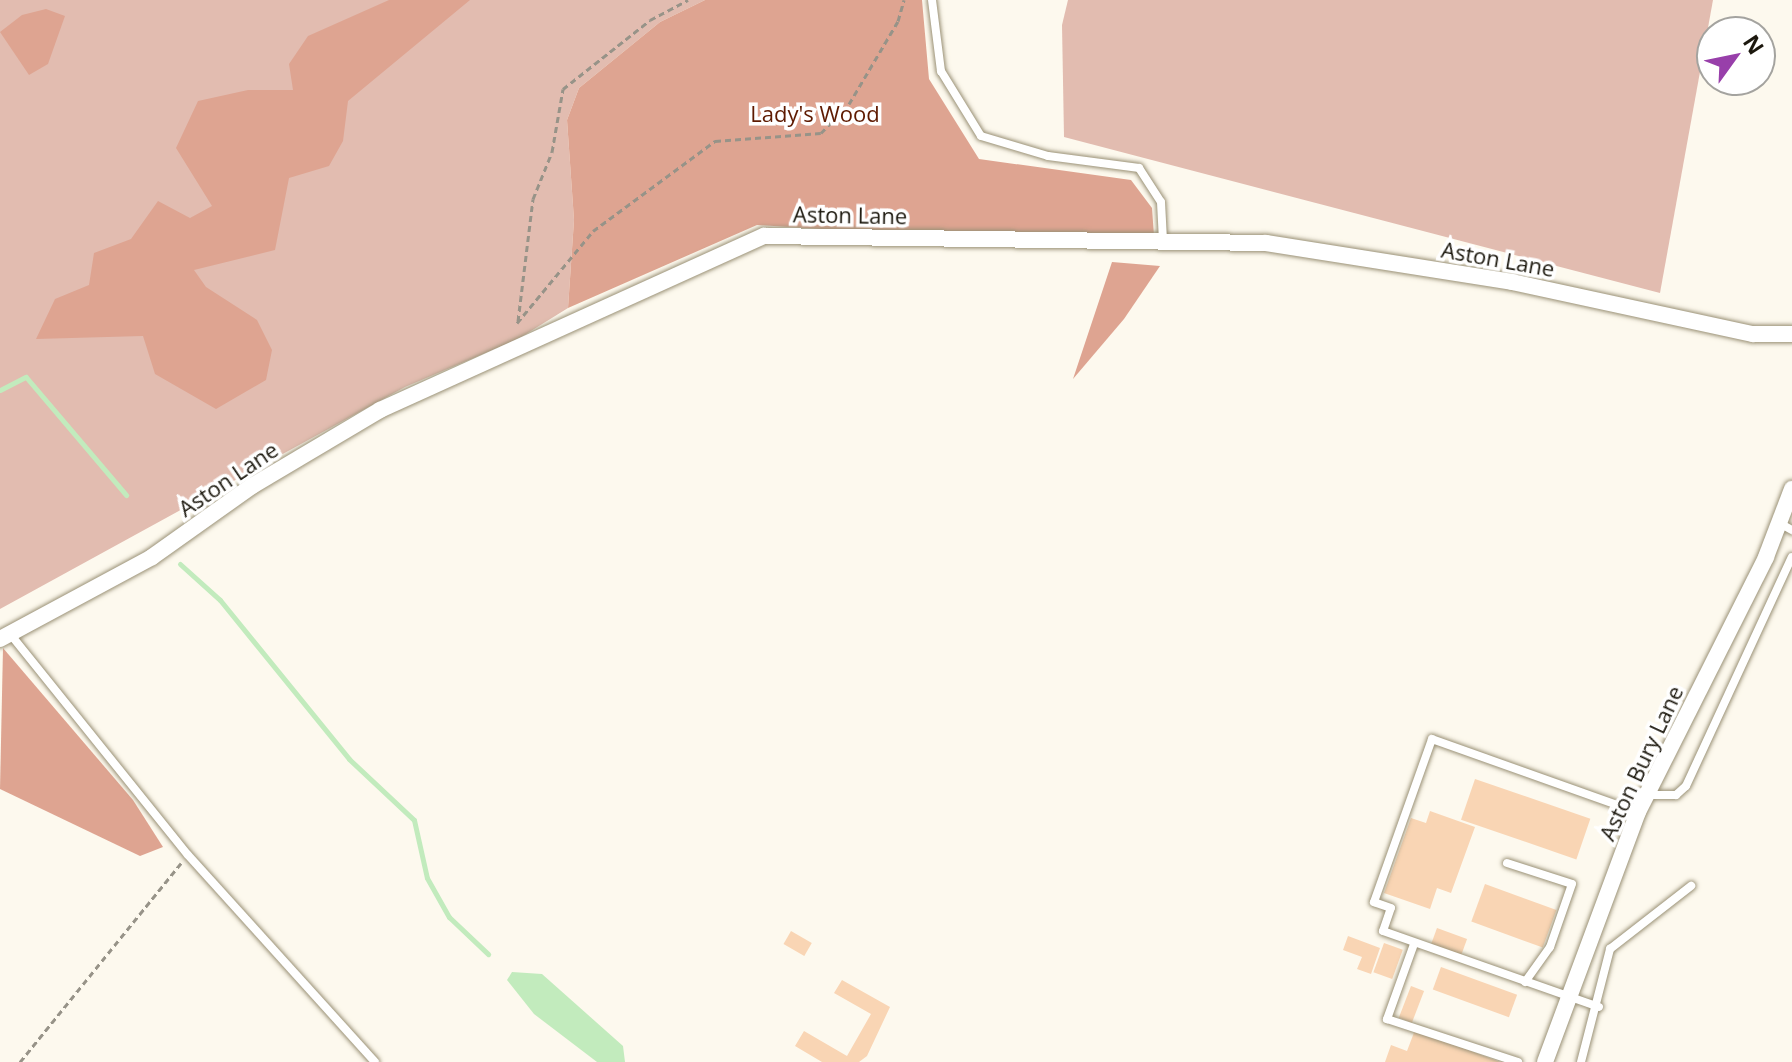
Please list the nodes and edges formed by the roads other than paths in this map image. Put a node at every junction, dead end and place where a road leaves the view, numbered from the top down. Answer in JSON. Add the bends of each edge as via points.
{"nodes":[{"id":1,"x":932,"y":0,"type":"edge"},
{"id":2,"x":1163,"y":241,"type":"junction"},
{"id":3,"x":1792,"y":334,"type":"edge"},
{"id":4,"x":1792,"y":489,"type":"edge"},
{"id":5,"x":1786,"y":527,"type":"edge"},
{"id":6,"x":1792,"y":557,"type":"edge"},
{"id":7,"x":6,"y":637,"type":"edge"},
{"id":8,"x":1646,"y":795,"type":"junction"},
{"id":9,"x":1638,"y":812,"type":"junction"},
{"id":10,"x":1507,"y":863,"type":"dead end"},
{"id":11,"x":1691,"y":886,"type":"dead end"},
{"id":12,"x":1414,"y":944,"type":"junction"},
{"id":13,"x":1525,"y":982,"type":"junction"},
{"id":14,"x":1568,"y":998,"type":"junction"},
{"id":15,"x":1599,"y":1007,"type":"junction"},
{"id":16,"x":375,"y":1062,"type":"edge"},
{"id":17,"x":1518,"y":1062,"type":"edge"},
{"id":18,"x":1545,"y":1062,"type":"edge"},
{"id":19,"x":1581,"y":1062,"type":"edge"}],
"edges":[{"from":1,"to":2,"type":"lane","via":[[941,71],[981,136],[1048,156],[1139,168],[1161,202]]},
{"from":2,"to":3,"type":"street","name":"Aston Lane","via":[[1266,243],[1512,282],[1753,334]]},
{"from":2,"to":7,"type":"street","name":"Aston Lane","via":[[764,236],[380,410],[252,486],[152,557]]},
{"from":4,"to":5,"type":"street","name":"Aston Bury Lane"},
{"from":5,"to":8,"type":"street","name":"Aston Bury Lane"},
{"from":6,"to":8,"type":"lane","via":[[1686,786],[1676,795]]},
{"from":7,"to":16,"type":"lane","via":[[188,855]]},
{"from":8,"to":9,"type":"street","name":"Aston Bury Lane"},
{"from":9,"to":12,"type":"lane","via":[[1432,739],[1374,902],[1391,908],[1383,931]]},
{"from":9,"to":14,"type":"street","name":"Aston Bury Lane"},
{"from":10,"to":13,"type":"lane","via":[[1572,884],[1550,947]]},
{"from":11,"to":15,"type":"lane","via":[[1610,949]]},
{"from":12,"to":13,"type":"lane"},
{"from":12,"to":17,"type":"lane","via":[[1387,1019]]},
{"from":13,"to":14,"type":"lane"},
{"from":14,"to":15,"type":"lane"},
{"from":14,"to":18,"type":"street","name":"Aston Bury Lane"},
{"from":15,"to":19,"type":"lane"}]}
